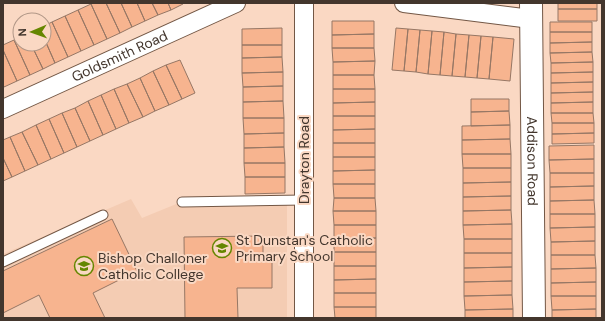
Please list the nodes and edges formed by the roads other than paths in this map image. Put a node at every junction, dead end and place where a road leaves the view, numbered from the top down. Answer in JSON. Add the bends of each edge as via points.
{"nodes":[{"id":1,"x":236,"y":3,"type":"edge"},
{"id":2,"x":304,"y":3,"type":"edge"},
{"id":3,"x":404,"y":3,"type":"edge"},
{"id":4,"x":531,"y":11,"type":"edge"},
{"id":5,"x":3,"y":109,"type":"edge"},
{"id":6,"x":304,"y":200,"type":"junction"},
{"id":7,"x":182,"y":202,"type":"dead end"},
{"id":8,"x":103,"y":215,"type":"dead end"},
{"id":9,"x":3,"y":262,"type":"edge"},
{"id":10,"x":304,"y":318,"type":"edge"},
{"id":11,"x":534,"y":318,"type":"edge"}],
"edges":[{"from":1,"to":5,"type":"street","name":"Goldsmith Road"},
{"from":2,"to":6,"type":"street","name":"Drayton Road"},
{"from":3,"to":4,"type":"street"},
{"from":4,"to":11,"type":"main road","name":"Addison Road"},
{"from":6,"to":7,"type":"lane"},
{"from":6,"to":10,"type":"street","name":"Drayton Road"},
{"from":8,"to":9,"type":"lane"}]}
